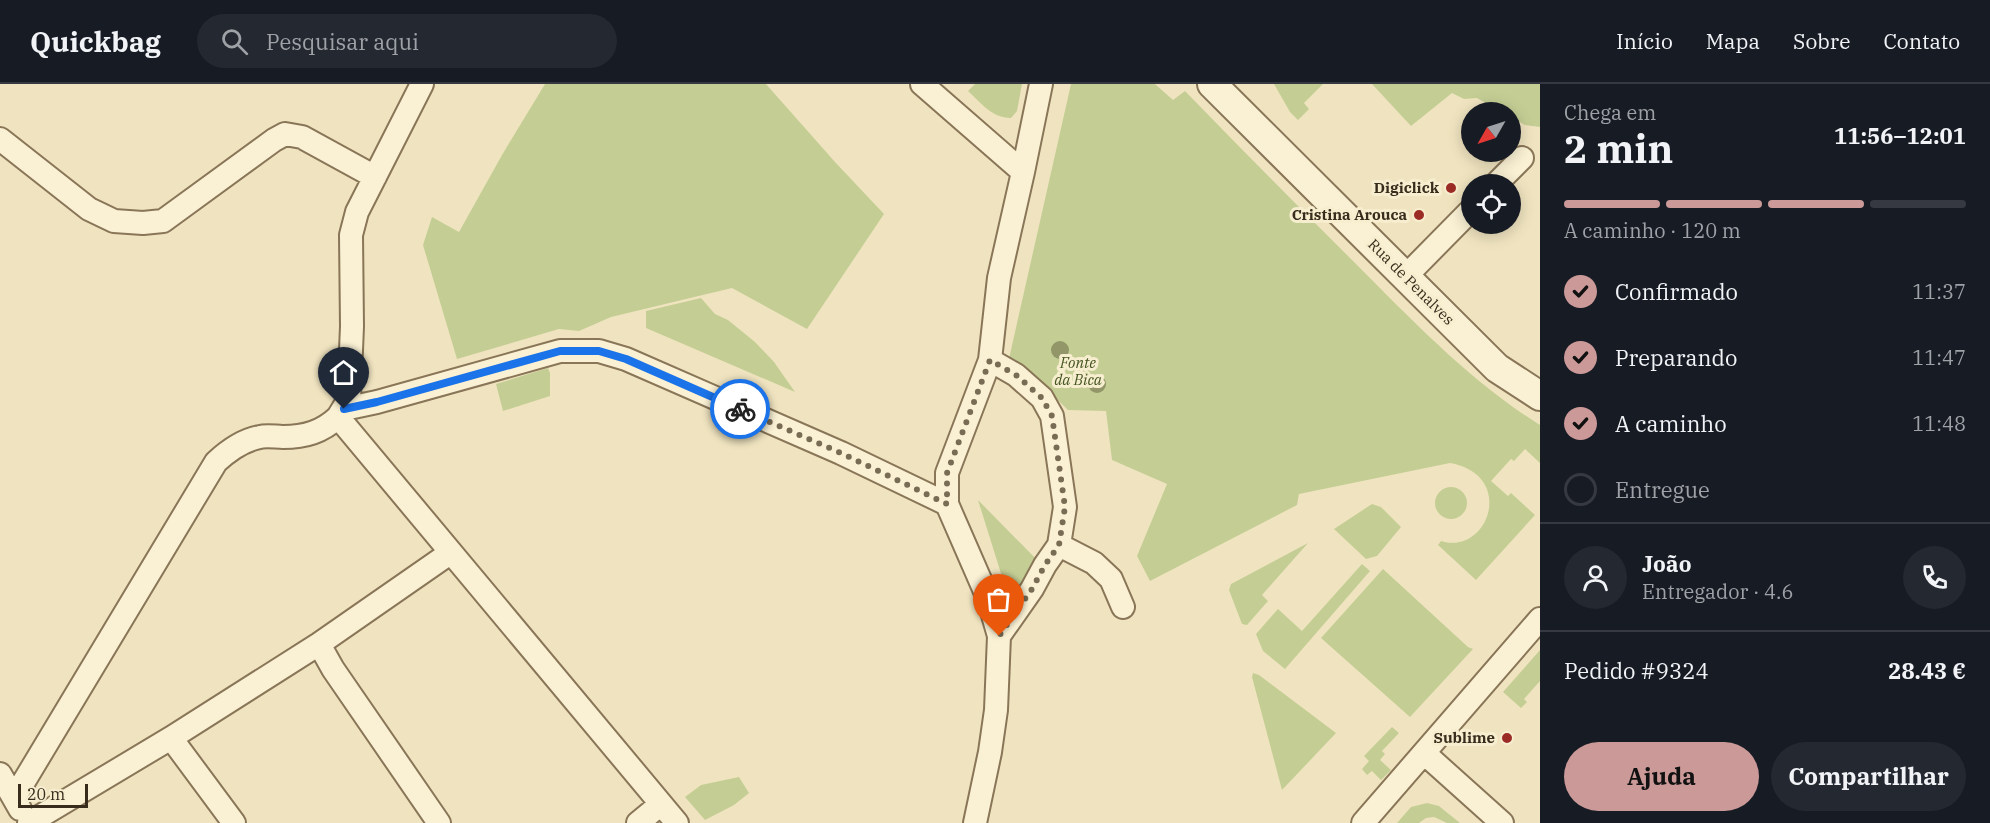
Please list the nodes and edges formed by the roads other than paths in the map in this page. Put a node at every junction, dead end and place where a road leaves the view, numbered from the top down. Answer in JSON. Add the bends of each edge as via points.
{"nodes":[{"id":1,"x":423,"y":84,"type":"edge"},
{"id":2,"x":922,"y":84,"type":"edge"},
{"id":3,"x":1041,"y":84,"type":"edge"},
{"id":4,"x":1212,"y":84,"type":"edge"},
{"id":5,"x":0,"y":139,"type":"edge"},
{"id":6,"x":1522,"y":158,"type":"dead end"},
{"id":7,"x":1023,"y":172,"type":"junction"},
{"id":8,"x":1506,"y":174,"type":"edge"},
{"id":9,"x":375,"y":177,"type":"junction"},
{"id":10,"x":1461,"y":220,"type":"edge"},
{"id":11,"x":1405,"y":277,"type":"junction"},
{"id":12,"x":990,"y":360,"type":"junction"},
{"id":13,"x":1540,"y":396,"type":"edge"},
{"id":14,"x":341,"y":413,"type":"junction"},
{"id":15,"x":947,"y":504,"type":"junction"},
{"id":16,"x":1059,"y":545,"type":"junction"},
{"id":17,"x":450,"y":552,"type":"junction"},
{"id":18,"x":1123,"y":607,"type":"dead end"},
{"id":19,"x":1540,"y":619,"type":"edge"},
{"id":20,"x":999,"y":636,"type":"junction"},
{"id":21,"x":319,"y":644,"type":"junction"},
{"id":22,"x":171,"y":738,"type":"junction"},
{"id":23,"x":1424,"y":753,"type":"junction"},
{"id":24,"x":0,"y":774,"type":"edge"},
{"id":25,"x":14,"y":798,"type":"junction"},
{"id":26,"x":661,"y":804,"type":"junction"},
{"id":27,"x":28,"y":823,"type":"edge"},
{"id":28,"x":234,"y":823,"type":"edge"},
{"id":29,"x":440,"y":823,"type":"edge"},
{"id":30,"x":638,"y":823,"type":"edge"},
{"id":31,"x":677,"y":823,"type":"edge"},
{"id":32,"x":975,"y":823,"type":"edge"},
{"id":33,"x":1363,"y":823,"type":"edge"},
{"id":34,"x":1502,"y":823,"type":"edge"}],
"edges":[{"from":1,"to":9,"type":"street"},
{"from":2,"to":7,"type":"street"},
{"from":3,"to":7,"type":"street"},
{"from":4,"to":11,"type":"street","name":"Rua de Penalves"},
{"from":5,"to":9,"type":"street","via":[[89,209],[114,221],[163,221],[285,134],[302,137]]},
{"from":6,"to":8,"type":"street"},
{"from":7,"to":12,"type":"street","via":[[999,278]]},
{"from":9,"to":14,"type":"street","via":[[357,212],[351,235],[349,399]]},
{"from":10,"to":11,"type":"street"},
{"from":11,"to":13,"type":"street","name":"Rua de Penalves","via":[[1497,368]]},
{"from":12,"to":15,"type":"street","via":[[947,473]]},
{"from":12,"to":16,"type":"street","via":[[1016,375],[1042,398],[1052,416],[1065,507]]},
{"from":14,"to":15,"type":"street","via":[[560,351],[599,351],[626,359],[830,448]]},
{"from":14,"to":17,"type":"street"},
{"from":14,"to":25,"type":"street","via":[[326,429],[286,437],[261,436],[229,450],[216,462]]},
{"from":15,"to":20,"type":"street","via":[[988,598]]},
{"from":16,"to":18,"type":"street","via":[[1094,563],[1111,579]]},
{"from":16,"to":20,"type":"street"},
{"from":17,"to":21,"type":"street"},
{"from":17,"to":26,"type":"street"},
{"from":19,"to":23,"type":"street"},
{"from":20,"to":32,"type":"street","via":[[996,710]]},
{"from":21,"to":22,"type":"street"},
{"from":21,"to":29,"type":"street"},
{"from":22,"to":27,"type":"street"},
{"from":22,"to":28,"type":"street"},
{"from":23,"to":33,"type":"street"},
{"from":23,"to":34,"type":"street"},
{"from":24,"to":25,"type":"street"},
{"from":25,"to":27,"type":"street"},
{"from":26,"to":30,"type":"street"},
{"from":26,"to":31,"type":"street"}]}
